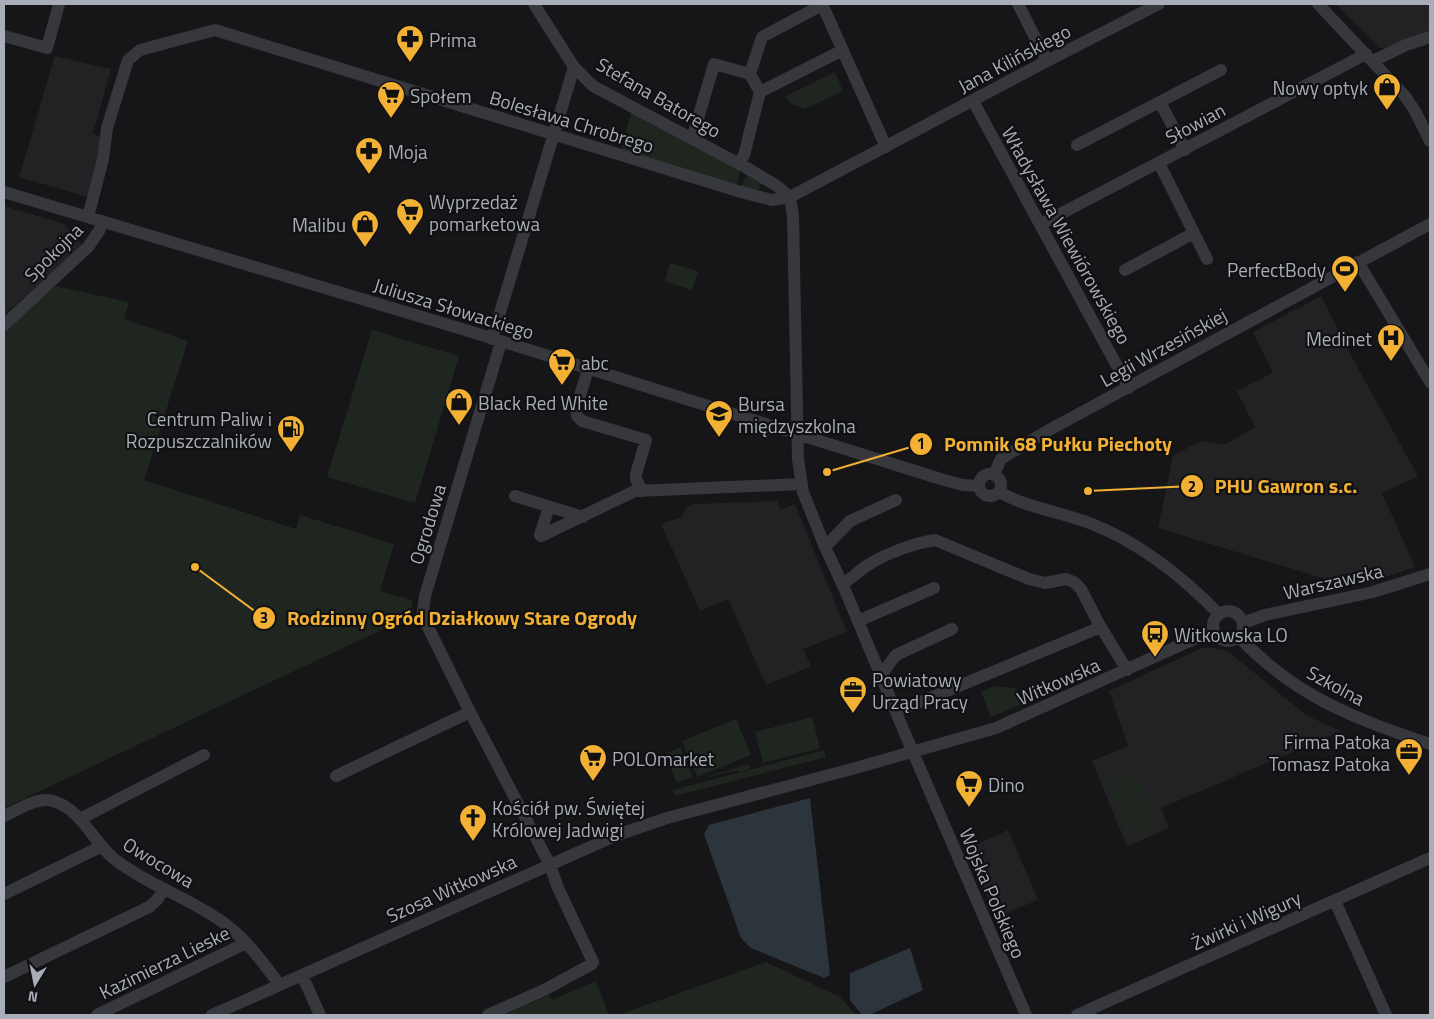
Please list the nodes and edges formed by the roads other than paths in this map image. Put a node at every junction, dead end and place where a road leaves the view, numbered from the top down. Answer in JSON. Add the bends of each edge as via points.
{"nodes":[{"id":1,"x":59,"y":4,"type":"edge"},
{"id":2,"x":534,"y":4,"type":"edge"},
{"id":3,"x":1018,"y":4,"type":"edge"},
{"id":4,"x":1159,"y":4,"type":"edge"},
{"id":5,"x":1318,"y":4,"type":"edge"},
{"id":6,"x":822,"y":5,"type":"edge"},
{"id":7,"x":4,"y":36,"type":"edge"},
{"id":8,"x":1430,"y":37,"type":"edge"},
{"id":9,"x":843,"y":50,"type":"junction"},
{"id":10,"x":1369,"y":58,"type":"junction"},
{"id":11,"x":1047,"y":61,"type":"junction"},
{"id":12,"x":574,"y":67,"type":"junction"},
{"id":13,"x":1221,"y":70,"type":"dead end"},
{"id":14,"x":750,"y":74,"type":"junction"},
{"id":15,"x":760,"y":92,"type":"junction"},
{"id":16,"x":972,"y":101,"type":"junction"},
{"id":17,"x":1160,"y":102,"type":"junction"},
{"id":18,"x":553,"y":135,"type":"junction"},
{"id":19,"x":1429,"y":137,"type":"edge"},
{"id":20,"x":692,"y":139,"type":"junction"},
{"id":21,"x":1077,"y":145,"type":"dead end"},
{"id":22,"x":886,"y":147,"type":"junction"},
{"id":23,"x":1185,"y":150,"type":"junction"},
{"id":24,"x":1159,"y":163,"type":"junction"},
{"id":25,"x":739,"y":164,"type":"junction"},
{"id":26,"x":4,"y":192,"type":"edge"},
{"id":27,"x":790,"y":198,"type":"junction"},
{"id":28,"x":88,"y":217,"type":"junction"},
{"id":29,"x":102,"y":221,"type":"junction"},
{"id":30,"x":1041,"y":224,"type":"junction"},
{"id":31,"x":1430,"y":224,"type":"edge"},
{"id":32,"x":1194,"y":234,"type":"junction"},
{"id":33,"x":1207,"y":259,"type":"dead end"},
{"id":34,"x":1358,"y":262,"type":"junction"},
{"id":35,"x":1125,"y":270,"type":"dead end"},
{"id":36,"x":4,"y":326,"type":"edge"},
{"id":37,"x":497,"y":340,"type":"junction"},
{"id":38,"x":588,"y":369,"type":"junction"},
{"id":39,"x":1430,"y":382,"type":"edge"},
{"id":40,"x":1129,"y":388,"type":"junction"},
{"id":41,"x":798,"y":434,"type":"junction"},
{"id":42,"x":994,"y":474,"type":"junction"},
{"id":43,"x":801,"y":484,"type":"junction"},
{"id":44,"x":979,"y":486,"type":"junction"},
{"id":45,"x":642,"y":491,"type":"junction"},
{"id":46,"x":999,"y":492,"type":"junction"},
{"id":47,"x":515,"y":496,"type":"dead end"},
{"id":48,"x":896,"y":500,"type":"dead end"},
{"id":49,"x":549,"y":506,"type":"junction"},
{"id":50,"x":583,"y":517,"type":"junction"},
{"id":51,"x":825,"y":547,"type":"junction"},
{"id":52,"x":1430,"y":574,"type":"edge"},
{"id":53,"x":842,"y":584,"type":"junction"},
{"id":54,"x":934,"y":588,"type":"dead end"},
{"id":55,"x":1219,"y":614,"type":"junction"},
{"id":56,"x":858,"y":621,"type":"junction"},
{"id":57,"x":1243,"y":623,"type":"junction"},
{"id":58,"x":1101,"y":627,"type":"junction"},
{"id":59,"x":952,"y":629,"type":"dead end"},
{"id":60,"x":1214,"y":630,"type":"junction"},
{"id":61,"x":1238,"y":636,"type":"junction"},
{"id":62,"x":1127,"y":670,"type":"junction"},
{"id":63,"x":881,"y":675,"type":"junction"},
{"id":64,"x":470,"y":712,"type":"junction"},
{"id":65,"x":896,"y":712,"type":"junction"},
{"id":66,"x":1430,"y":744,"type":"edge"},
{"id":67,"x":912,"y":752,"type":"junction"},
{"id":68,"x":204,"y":754,"type":"dead end"},
{"id":69,"x":336,"y":776,"type":"dead end"},
{"id":70,"x":4,"y":816,"type":"edge"},
{"id":71,"x":80,"y":819,"type":"junction"},
{"id":72,"x":102,"y":846,"type":"junction"},
{"id":73,"x":1430,"y":858,"type":"edge"},
{"id":74,"x":550,"y":865,"type":"junction"},
{"id":75,"x":164,"y":889,"type":"junction"},
{"id":76,"x":4,"y":894,"type":"edge"},
{"id":77,"x":1335,"y":901,"type":"junction"},
{"id":78,"x":246,"y":943,"type":"junction"},
{"id":79,"x":302,"y":975,"type":"junction"},
{"id":80,"x":4,"y":977,"type":"edge"},
{"id":81,"x":280,"y":985,"type":"junction"},
{"id":82,"x":97,"y":1015,"type":"edge"},
{"id":83,"x":212,"y":1015,"type":"edge"},
{"id":84,"x":320,"y":1015,"type":"edge"},
{"id":85,"x":488,"y":1015,"type":"edge"},
{"id":86,"x":1026,"y":1015,"type":"edge"},
{"id":87,"x":1077,"y":1015,"type":"edge"},
{"id":88,"x":1386,"y":1015,"type":"edge"}],
"edges":[{"from":1,"to":7,"type":"street","via":[[46,48]]},
{"from":2,"to":12,"type":"street","name":"Stefana Batorego"},
{"from":3,"to":11,"type":"street"},
{"from":4,"to":11,"type":"street","name":"Jana Kilińskiego"},
{"from":5,"to":10,"type":"street"},
{"from":6,"to":9,"type":"street"},
{"from":6,"to":14,"type":"street","via":[[762,38]]},
{"from":8,"to":10,"type":"street","name":"Słowian"},
{"from":9,"to":15,"type":"street"},
{"from":9,"to":22,"type":"street"},
{"from":10,"to":19,"type":"street","via":[[1405,96]]},
{"from":10,"to":23,"type":"street","name":"Słowian"},
{"from":11,"to":16,"type":"street","name":"Jana Kilińskiego"},
{"from":12,"to":18,"type":"street","name":"Ogrodowa"},
{"from":12,"to":20,"type":"street","name":"Stefana Batorego","via":[[593,86]]},
{"from":13,"to":17,"type":"street"},
{"from":14,"to":15,"type":"street"},
{"from":14,"to":20,"type":"street","via":[[714,64]]},
{"from":15,"to":25,"type":"street","via":[[744,156]]},
{"from":16,"to":22,"type":"street","name":"Jana Kilińskiego"},
{"from":16,"to":30,"type":"street","name":"Władysława Wiewiórowskiego"},
{"from":17,"to":21,"type":"street"},
{"from":17,"to":23,"type":"street"},
{"from":18,"to":27,"type":"street","name":"Bolesława Chrobrego","via":[[741,192],[772,200]]},
{"from":18,"to":28,"type":"street","name":"Bolesława Chrobrego","via":[[215,30],[140,50],[128,60],[107,128],[103,159]]},
{"from":18,"to":37,"type":"street","name":"Ogrodowa"},
{"from":20,"to":25,"type":"street","name":"Stefana Batorego"},
{"from":22,"to":27,"type":"street","name":"Jana Kilińskiego"},
{"from":23,"to":24,"type":"street","name":"Słowian"},
{"from":24,"to":30,"type":"street","name":"Słowian"},
{"from":24,"to":32,"type":"street"},
{"from":25,"to":27,"type":"street","name":"Stefana Batorego","via":[[777,186]]},
{"from":26,"to":28,"type":"street","name":"Juliusza Słowackiego"},
{"from":27,"to":41,"type":"street","name":"Wojska Polskiego"},
{"from":28,"to":29,"type":"street","name":"Juliusza Słowackiego"},
{"from":29,"to":36,"type":"street","name":"Spokojna","via":[[88,247]]},
{"from":29,"to":37,"type":"street","name":"Juliusza Słowackiego"},
{"from":30,"to":40,"type":"street","name":"Władysława Wiewiórowskiego"},
{"from":31,"to":34,"type":"street","name":"Legii Wrzesińskiej"},
{"from":32,"to":33,"type":"street"},
{"from":32,"to":35,"type":"street"},
{"from":34,"to":39,"type":"street"},
{"from":34,"to":40,"type":"street","name":"Legii Wrzesińskiej"},
{"from":37,"to":38,"type":"street","name":"Juliusza Słowackiego"},
{"from":37,"to":64,"type":"street","name":"Ogrodowa","via":[[423,605],[426,623]]},
{"from":38,"to":41,"type":"street","name":"Juliusza Słowackiego"},
{"from":38,"to":45,"type":"street","via":[[576,409],[577,416],[646,440],[636,474]]},
{"from":40,"to":42,"type":"street","name":"Legii Wrzesińskiej","via":[[1007,455],[1001,459]]},
{"from":41,"to":43,"type":"street","name":"Wojska Polskiego"},
{"from":41,"to":44,"type":"street","name":"Juliusza Słowackiego","via":[[963,485]]},
{"from":42,"to":44,"type":"street","via":[[983,476]]},
{"from":42,"to":46,"type":"street","via":[[1001,482]]},
{"from":43,"to":45,"type":"street"},
{"from":43,"to":51,"type":"street","name":"Wojska Polskiego"},
{"from":44,"to":46,"type":"street","via":[[987,496]]},
{"from":45,"to":50,"type":"street"},
{"from":46,"to":55,"type":"street","via":[[1112,533],[1180,578]]},
{"from":47,"to":49,"type":"street"},
{"from":48,"to":51,"type":"street","via":[[850,521]]},
{"from":49,"to":50,"type":"street"},
{"from":49,"to":50,"type":"street","via":[[541,536]]},
{"from":51,"to":53,"type":"street","name":"Wojska Polskiego"},
{"from":52,"to":57,"type":"street","name":"Warszawska","via":[[1373,592],[1265,615]]},
{"from":53,"to":56,"type":"street","name":"Wojska Polskiego"},
{"from":53,"to":58,"type":"street","via":[[870,564],[934,540],[1029,579],[1046,584],[1066,579],[1074,582],[1082,589]]},
{"from":54,"to":56,"type":"street"},
{"from":55,"to":57,"type":"street","via":[[1233,612]]},
{"from":55,"to":60,"type":"street","via":[[1214,620]]},
{"from":56,"to":63,"type":"street","name":"Wojska Polskiego"},
{"from":57,"to":61,"type":"street"},
{"from":58,"to":62,"type":"street"},
{"from":58,"to":65,"type":"street"},
{"from":59,"to":63,"type":"street","via":[[896,656]]},
{"from":60,"to":61,"type":"street","via":[[1224,640]]},
{"from":60,"to":62,"type":"street","name":"Witkowska"},
{"from":61,"to":66,"type":"street","name":"Szkolna","via":[[1269,665],[1307,693],[1351,716]]},
{"from":62,"to":67,"type":"street","name":"Witkowska","via":[[996,728]]},
{"from":63,"to":65,"type":"street","name":"Wojska Polskiego"},
{"from":64,"to":69,"type":"street"},
{"from":64,"to":74,"type":"street","name":"Ogrodowa"},
{"from":65,"to":67,"type":"street","name":"Wojska Polskiego"},
{"from":67,"to":74,"type":"street","name":"Szosa Witkowska","via":[[667,818],[617,835]]},
{"from":67,"to":86,"type":"street","name":"Wojska Polskiego"},
{"from":68,"to":71,"type":"street"},
{"from":70,"to":71,"type":"street","name":"Owocowa","via":[[45,800],[58,803]]},
{"from":71,"to":72,"type":"street","name":"Owocowa"},
{"from":72,"to":75,"type":"street","name":"Owocowa","via":[[113,857]]},
{"from":72,"to":76,"type":"street"},
{"from":73,"to":77,"type":"street","name":"Żwirki i Wigury"},
{"from":74,"to":79,"type":"street","name":"Szosa Witkowska"},
{"from":74,"to":85,"type":"street","name":"Ogrodowa","via":[[593,962],[544,990]]},
{"from":75,"to":78,"type":"street","name":"Owocowa","via":[[210,914]]},
{"from":75,"to":80,"type":"street","via":[[149,907]]},
{"from":77,"to":87,"type":"street","name":"Żwirki i Wigury"},
{"from":77,"to":88,"type":"street"},
{"from":78,"to":81,"type":"street","name":"Owocowa"},
{"from":78,"to":82,"type":"street","name":"Kazimierza Lieske"},
{"from":79,"to":81,"type":"street","name":"Szosa Witkowska"},
{"from":79,"to":84,"type":"street"},
{"from":81,"to":83,"type":"street","name":"Szosa Witkowska"}]}
